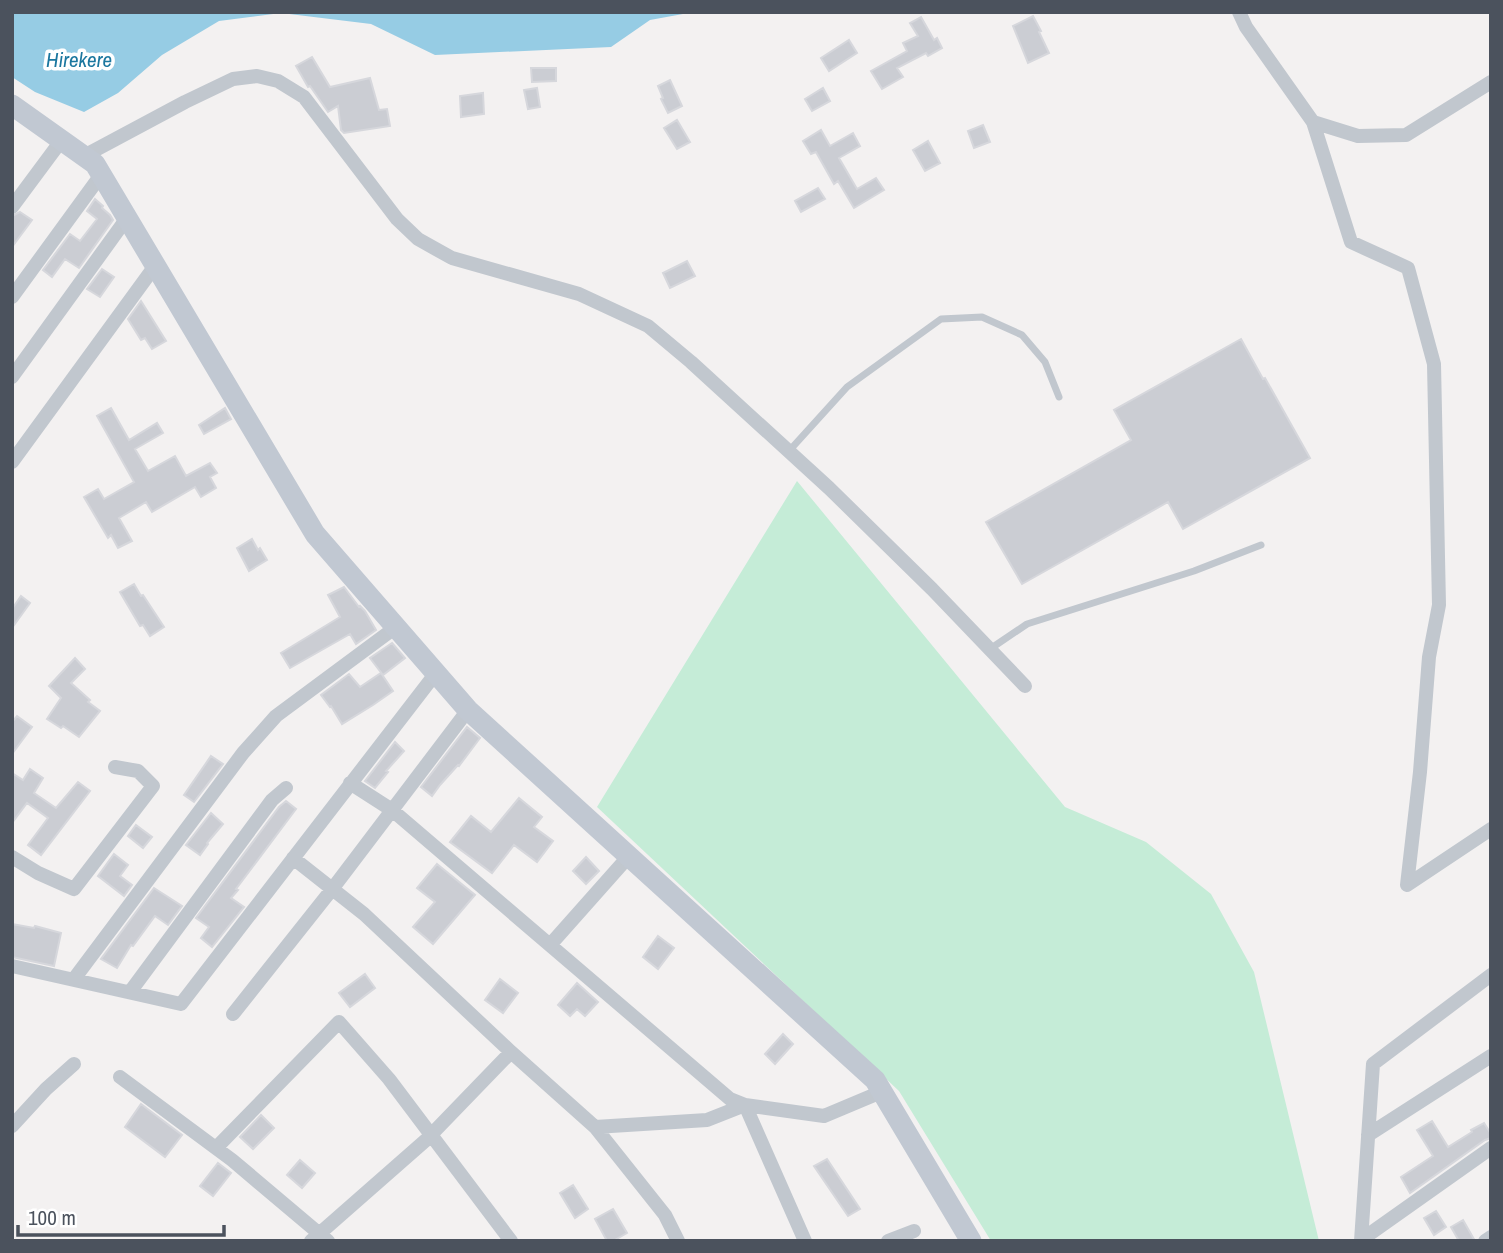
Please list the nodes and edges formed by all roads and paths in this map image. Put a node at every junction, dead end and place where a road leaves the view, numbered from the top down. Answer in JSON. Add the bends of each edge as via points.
{"nodes":[{"id":1,"x":1239,"y":12,"type":"edge"},
{"id":2,"x":1491,"y":82,"type":"edge"},
{"id":3,"x":12,"y":105,"type":"edge"},
{"id":4,"x":1313,"y":122,"type":"junction"},
{"id":5,"x":61,"y":141,"type":"junction"},
{"id":6,"x":84,"y":156,"type":"junction"},
{"id":7,"x":101,"y":175,"type":"junction"},
{"id":8,"x":12,"y":206,"type":"edge"},
{"id":9,"x":127,"y":218,"type":"junction"},
{"id":10,"x":155,"y":266,"type":"junction"},
{"id":11,"x":12,"y":297,"type":"edge"},
{"id":12,"x":12,"y":377,"type":"edge"},
{"id":13,"x":1059,"y":397,"type":"dead end"},
{"id":14,"x":789,"y":451,"type":"junction"},
{"id":15,"x":12,"y":462,"type":"edge"},
{"id":16,"x":1261,"y":545,"type":"dead end"},
{"id":17,"x":396,"y":627,"type":"junction"},
{"id":18,"x":990,"y":649,"type":"junction"},
{"id":19,"x":436,"y":673,"type":"junction"},
{"id":20,"x":1025,"y":686,"type":"dead end"},
{"id":21,"x":468,"y":710,"type":"junction"},
{"id":22,"x":115,"y":767,"type":"dead end"},
{"id":23,"x":350,"y":783,"type":"junction"},
{"id":24,"x":286,"y":788,"type":"dead end"},
{"id":25,"x":392,"y":810,"type":"junction"},
{"id":26,"x":1491,"y":828,"type":"edge"},
{"id":27,"x":629,"y":856,"type":"junction"},
{"id":28,"x":12,"y":857,"type":"edge"},
{"id":29,"x":293,"y":858,"type":"junction"},
{"id":30,"x":333,"y":888,"type":"junction"},
{"id":31,"x":550,"y":945,"type":"junction"},
{"id":32,"x":12,"y":966,"type":"edge"},
{"id":33,"x":1491,"y":975,"type":"edge"},
{"id":34,"x":74,"y":979,"type":"junction"},
{"id":35,"x":130,"y":992,"type":"junction"},
{"id":36,"x":233,"y":1014,"type":"dead end"},
{"id":37,"x":511,"y":1052,"type":"junction"},
{"id":38,"x":1491,"y":1055,"type":"edge"},
{"id":39,"x":74,"y":1064,"type":"dead end"},
{"id":40,"x":120,"y":1077,"type":"dead end"},
{"id":41,"x":881,"y":1090,"type":"junction"},
{"id":42,"x":745,"y":1105,"type":"junction"},
{"id":43,"x":12,"y":1126,"type":"edge"},
{"id":44,"x":595,"y":1127,"type":"junction"},
{"id":45,"x":432,"y":1135,"type":"junction"},
{"id":46,"x":1368,"y":1135,"type":"junction"},
{"id":47,"x":216,"y":1148,"type":"junction"},
{"id":48,"x":1491,"y":1148,"type":"edge"},
{"id":49,"x":914,"y":1231,"type":"dead end"},
{"id":50,"x":1491,"y":1237,"type":"edge"},
{"id":51,"x":319,"y":1238,"type":"edge"},
{"id":52,"x":511,"y":1241,"type":"edge"},
{"id":53,"x":678,"y":1241,"type":"edge"},
{"id":54,"x":805,"y":1241,"type":"edge"},
{"id":55,"x":888,"y":1241,"type":"edge"},
{"id":56,"x":971,"y":1241,"type":"edge"},
{"id":57,"x":1361,"y":1241,"type":"edge"},
{"id":58,"x":1485,"y":1241,"type":"edge"}],
"edges":[{"from":1,"to":4,"type":"street"},
{"from":2,"to":4,"type":"street","via":[[1406,135],[1358,136]]},
{"from":3,"to":5,"type":"street"},
{"from":4,"to":26,"type":"street","via":[[1351,242],[1408,268],[1434,364],[1439,605],[1429,657],[1407,885]]},
{"from":5,"to":6,"type":"street"},
{"from":5,"to":8,"type":"street"},
{"from":6,"to":7,"type":"street"},
{"from":6,"to":14,"type":"street","via":[[233,79],[257,76],[278,81],[304,97],[397,219],[418,239],[452,258],[579,294],[648,326]]},
{"from":7,"to":9,"type":"street"},
{"from":7,"to":11,"type":"street"},
{"from":9,"to":10,"type":"street"},
{"from":9,"to":12,"type":"street"},
{"from":10,"to":15,"type":"street"},
{"from":10,"to":17,"type":"street","via":[[315,534]]},
{"from":13,"to":14,"type":"lane","via":[[1045,362],[1022,335],[982,317],[941,319],[847,387]]},
{"from":14,"to":18,"type":"street"},
{"from":16,"to":18,"type":"lane","via":[[1027,624]]},
{"from":17,"to":19,"type":"street"},
{"from":17,"to":34,"type":"street","via":[[276,716],[243,753]]},
{"from":18,"to":20,"type":"street"},
{"from":19,"to":21,"type":"street"},
{"from":19,"to":23,"type":"street"},
{"from":21,"to":25,"type":"street"},
{"from":21,"to":27,"type":"street"},
{"from":22,"to":28,"type":"street","via":[[138,771],[153,786],[74,889]]},
{"from":23,"to":25,"type":"street"},
{"from":23,"to":29,"type":"street"},
{"from":24,"to":35,"type":"street","via":[[272,800]]},
{"from":25,"to":30,"type":"street"},
{"from":25,"to":31,"type":"street"},
{"from":27,"to":31,"type":"street"},
{"from":27,"to":41,"type":"street","via":[[855,1061]]},
{"from":29,"to":30,"type":"street"},
{"from":29,"to":35,"type":"street","via":[[181,1004]]},
{"from":30,"to":36,"type":"street"},
{"from":30,"to":37,"type":"street"},
{"from":31,"to":42,"type":"street","via":[[730,1099]]},
{"from":32,"to":34,"type":"street"},
{"from":33,"to":46,"type":"street","via":[[1373,1064]]},
{"from":34,"to":35,"type":"street"},
{"from":37,"to":44,"type":"street"},
{"from":37,"to":45,"type":"street"},
{"from":38,"to":46,"type":"street"},
{"from":39,"to":43,"type":"street"},
{"from":40,"to":47,"type":"street"},
{"from":41,"to":42,"type":"street","via":[[824,1116]]},
{"from":41,"to":56,"type":"street"},
{"from":42,"to":44,"type":"street","via":[[707,1120]]},
{"from":42,"to":54,"type":"street"},
{"from":44,"to":53,"type":"street","via":[[665,1215]]},
{"from":45,"to":47,"type":"street","via":[[339,1022]]},
{"from":45,"to":51,"type":"street"},
{"from":45,"to":52,"type":"street"},
{"from":46,"to":57,"type":"street"},
{"from":47,"to":51,"type":"street"},
{"from":48,"to":57,"type":"street"},
{"from":49,"to":55,"type":"street"},
{"from":50,"to":58,"type":"street"}]}
